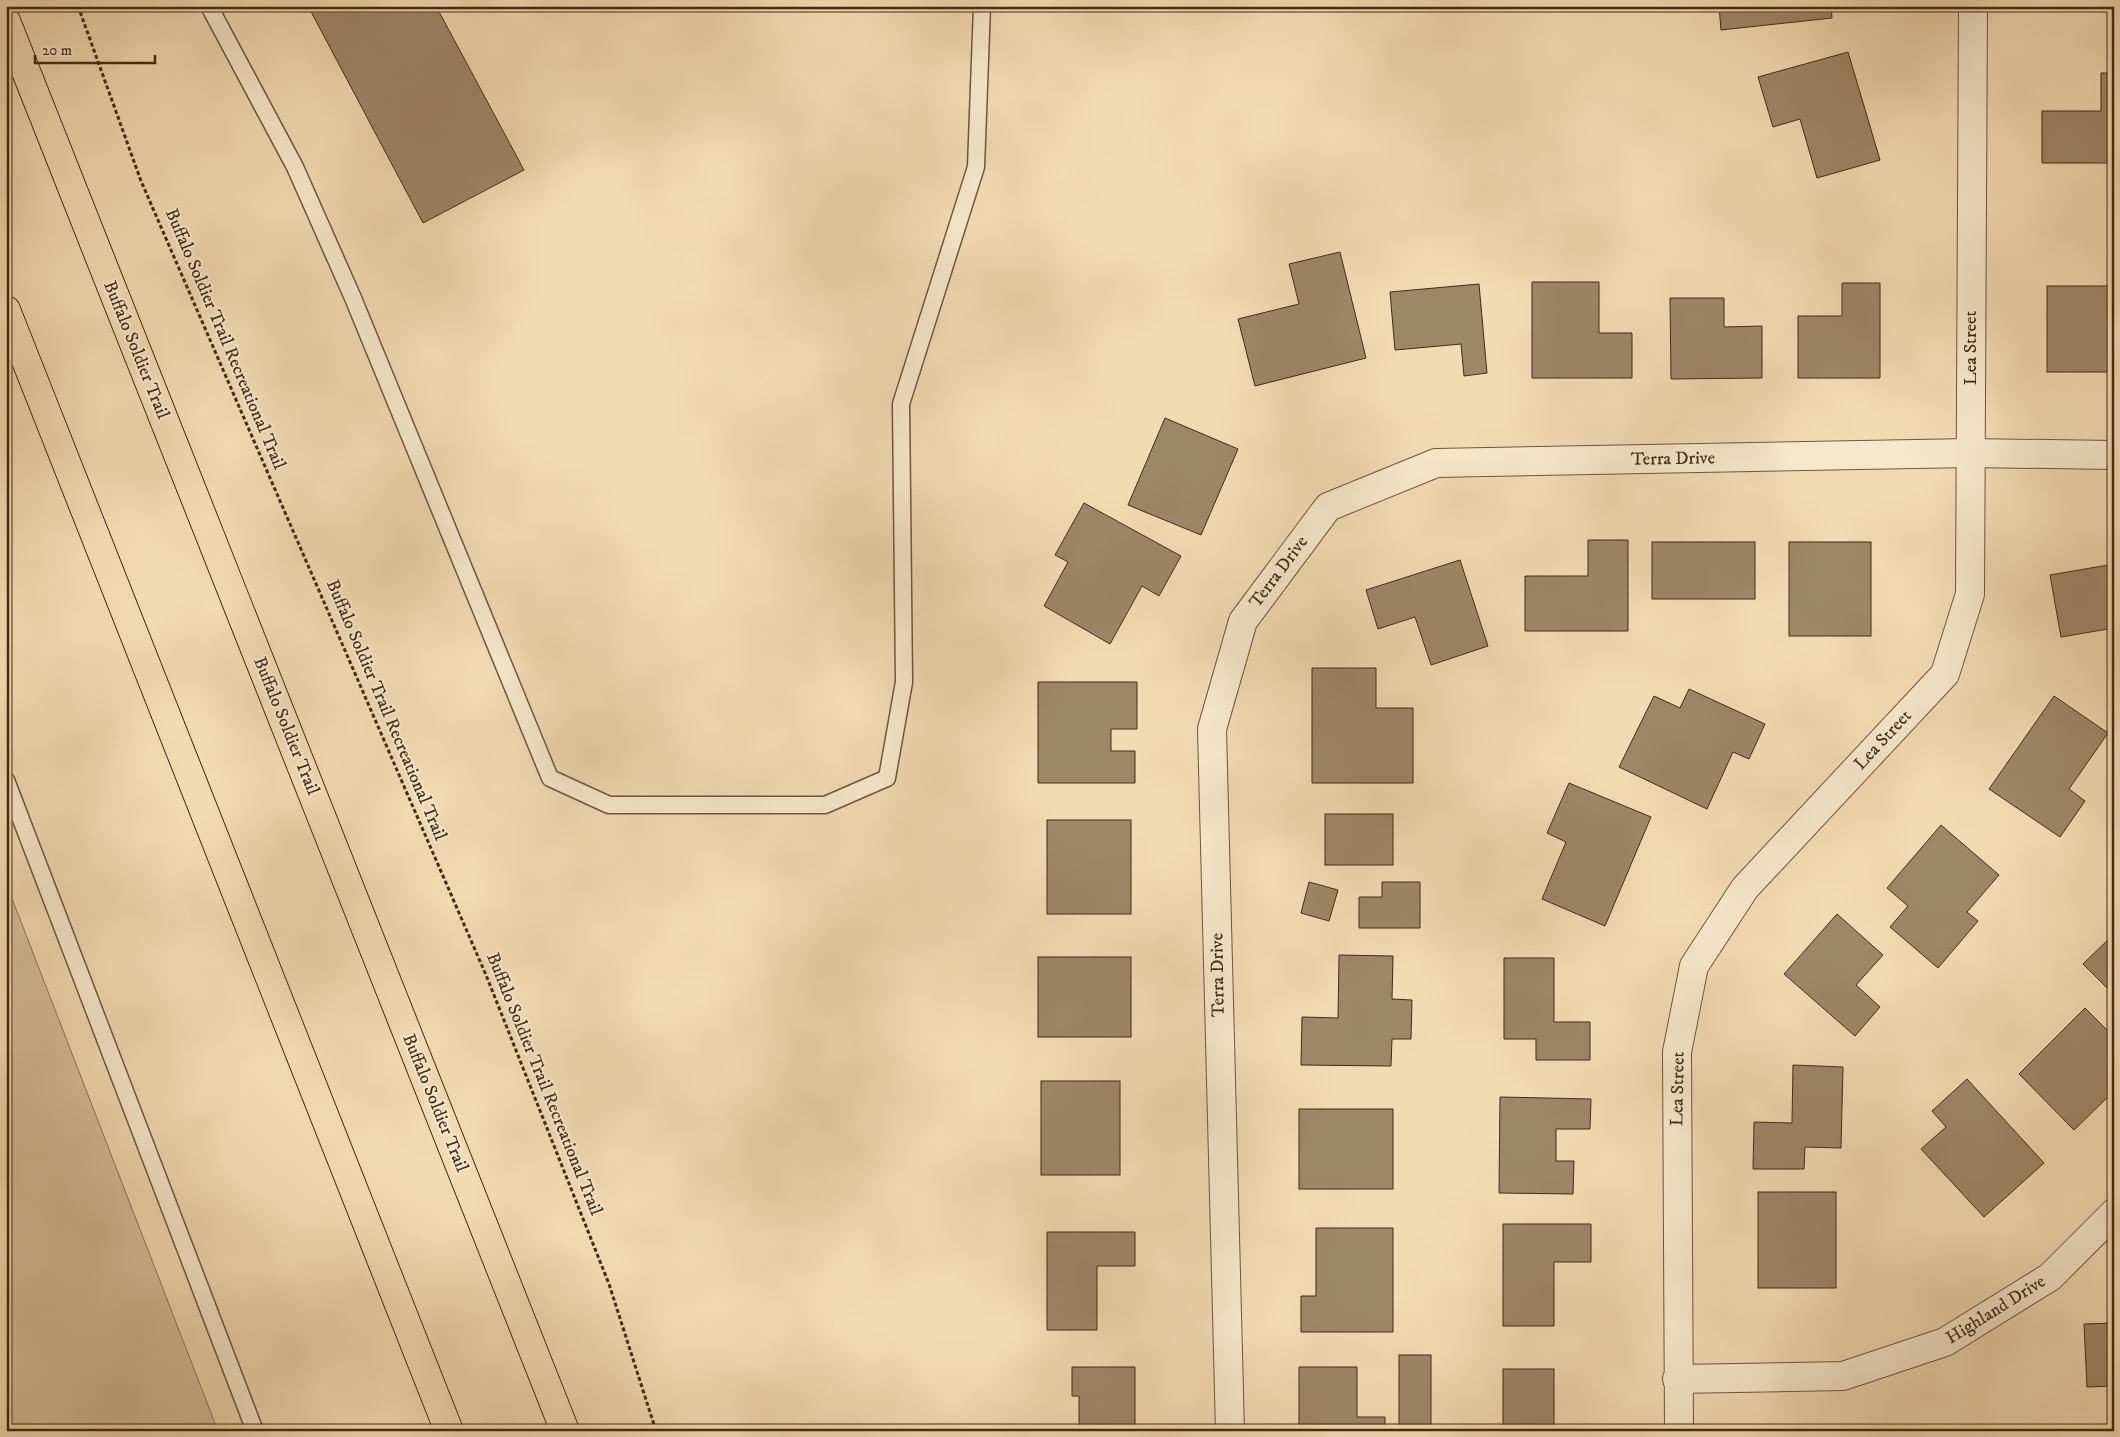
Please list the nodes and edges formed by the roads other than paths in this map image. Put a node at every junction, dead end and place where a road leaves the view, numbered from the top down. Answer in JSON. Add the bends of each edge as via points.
{"nodes":[{"id":1,"x":209,"y":6,"type":"edge"},
{"id":2,"x":982,"y":6,"type":"edge"},
{"id":3,"x":1973,"y":6,"type":"edge"},
{"id":4,"x":6,"y":21,"type":"edge"},
{"id":5,"x":6,"y":310,"type":"edge"},
{"id":6,"x":1970,"y":453,"type":"junction"},
{"id":7,"x":2114,"y":455,"type":"edge"},
{"id":8,"x":6,"y":780,"type":"edge"},
{"id":9,"x":2114,"y":1213,"type":"edge"},
{"id":10,"x":1677,"y":1379,"type":"junction"},
{"id":11,"x":255,"y":1431,"type":"edge"},
{"id":12,"x":449,"y":1431,"type":"edge"},
{"id":13,"x":565,"y":1431,"type":"edge"},
{"id":14,"x":1230,"y":1431,"type":"edge"},
{"id":15,"x":1679,"y":1431,"type":"edge"}],
"edges":[{"from":1,"to":2,"type":"lane","via":[[295,167],[353,298],[550,778],[609,805],[825,805],[887,778],[904,682],[902,404],[976,167]]},
{"from":3,"to":6,"type":"street","name":"Lea Street"},
{"from":4,"to":13,"type":"main road","name":"Buffalo Soldier Trail"},
{"from":5,"to":12,"type":"main road"},
{"from":6,"to":7,"type":"street","name":"Terra Drive"},
{"from":6,"to":10,"type":"street","name":"Lea Street","via":[[1970,594],[1945,674],[1745,888],[1694,966],[1677,1052]]},
{"from":6,"to":14,"type":"street","name":"Terra Drive","via":[[1436,463],[1328,507],[1243,621],[1212,730]]},
{"from":8,"to":11,"type":"lane"},
{"from":9,"to":10,"type":"street","name":"Highland Drive","via":[[2050,1277],[1945,1342],[1843,1376]]},
{"from":10,"to":15,"type":"street","name":"Lea Street"}]}
